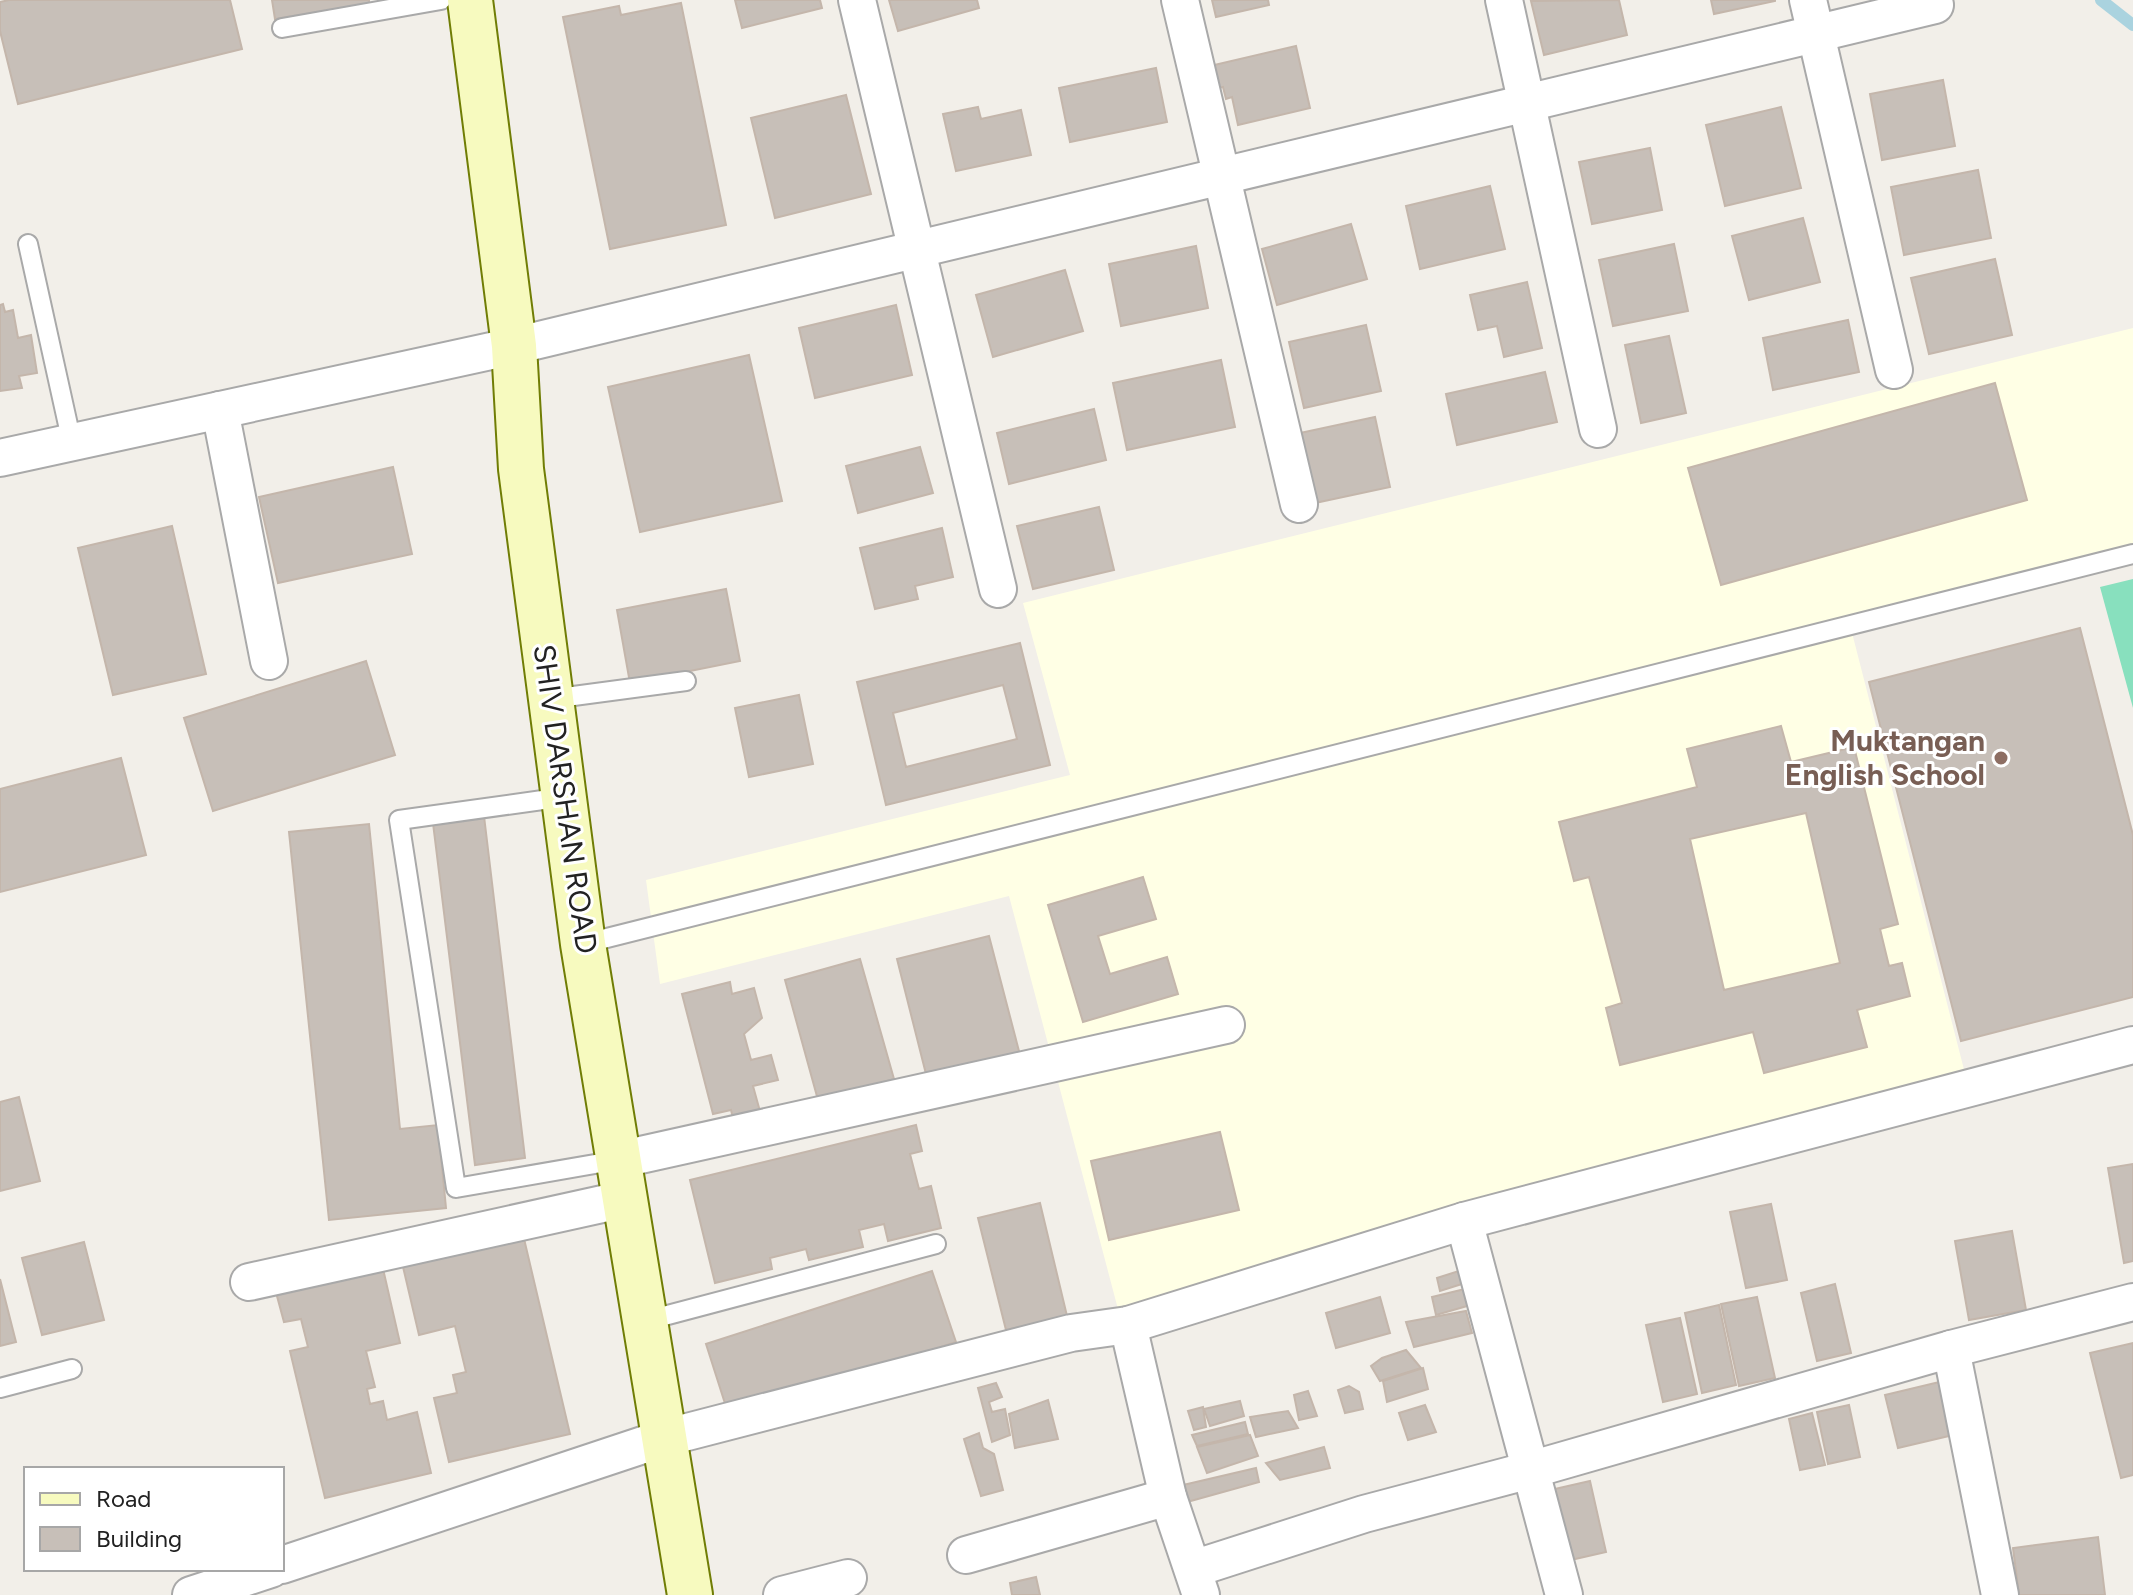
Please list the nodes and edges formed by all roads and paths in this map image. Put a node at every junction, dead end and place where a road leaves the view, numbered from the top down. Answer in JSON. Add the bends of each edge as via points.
{"nodes":[{"id":1,"x":441,"y":0,"type":"edge"},
{"id":2,"x":470,"y":0,"type":"edge"},
{"id":3,"x":857,"y":0,"type":"edge"},
{"id":4,"x":1180,"y":0,"type":"edge"},
{"id":5,"x":1504,"y":0,"type":"edge"},
{"id":6,"x":1935,"y":5,"type":"dead end"},
{"id":7,"x":1812,"y":16,"type":"edge"},
{"id":8,"x":282,"y":28,"type":"dead end"},
{"id":9,"x":1526,"y":103,"type":"junction"},
{"id":10,"x":1222,"y":176,"type":"junction"},
{"id":11,"x":28,"y":244,"type":"dead end"},
{"id":12,"x":917,"y":250,"type":"junction"},
{"id":13,"x":514,"y":346,"type":"junction"},
{"id":14,"x":1894,"y":370,"type":"dead end"},
{"id":15,"x":220,"y":410,"type":"junction"},
{"id":16,"x":1598,"y":429,"type":"dead end"},
{"id":17,"x":72,"y":443,"type":"junction"},
{"id":18,"x":0,"y":458,"type":"edge"},
{"id":19,"x":1299,"y":504,"type":"dead end"},
{"id":20,"x":2133,"y":554,"type":"edge"},
{"id":21,"x":998,"y":589,"type":"dead end"},
{"id":22,"x":269,"y":661,"type":"dead end"},
{"id":23,"x":686,"y":681,"type":"dead end"},
{"id":24,"x":551,"y":699,"type":"junction"},
{"id":25,"x":564,"y":797,"type":"junction"},
{"id":26,"x":583,"y":944,"type":"junction"},
{"id":27,"x":1226,"y":1025,"type":"dead end"},
{"id":28,"x":2133,"y":1045,"type":"edge"},
{"id":29,"x":622,"y":1179,"type":"junction"},
{"id":30,"x":1464,"y":1221,"type":"junction"},
{"id":31,"x":936,"y":1244,"type":"dead end"},
{"id":32,"x":249,"y":1282,"type":"dead end"},
{"id":33,"x":2133,"y":1302,"type":"edge"},
{"id":34,"x":645,"y":1321,"type":"junction"},
{"id":35,"x":1128,"y":1325,"type":"junction"},
{"id":36,"x":1951,"y":1349,"type":"junction"},
{"id":37,"x":72,"y":1369,"type":"dead end"},
{"id":38,"x":0,"y":1388,"type":"edge"},
{"id":39,"x":664,"y":1438,"type":"junction"},
{"id":40,"x":1530,"y":1470,"type":"junction"},
{"id":41,"x":1168,"y":1497,"type":"junction"},
{"id":42,"x":966,"y":1555,"type":"dead end"},
{"id":43,"x":284,"y":1564,"type":"edge"},
{"id":44,"x":265,"y":1571,"type":"edge"},
{"id":45,"x":848,"y":1578,"type":"dead end"},
{"id":46,"x":1197,"y":1582,"type":"edge"},
{"id":47,"x":191,"y":1595,"type":"edge"},
{"id":48,"x":690,"y":1595,"type":"edge"},
{"id":49,"x":782,"y":1595,"type":"edge"},
{"id":50,"x":1564,"y":1595,"type":"edge"},
{"id":51,"x":2000,"y":1595,"type":"edge"}],
"edges":[{"from":1,"to":8,"type":"lane"},
{"from":2,"to":13,"type":"street","name":"SHIV DARSHAN ROAD"},
{"from":3,"to":12,"type":"street"},
{"from":4,"to":10,"type":"street"},
{"from":5,"to":9,"type":"street"},
{"from":6,"to":7,"type":"street"},
{"from":7,"to":9,"type":"street"},
{"from":7,"to":14,"type":"street"},
{"from":9,"to":10,"type":"street"},
{"from":9,"to":16,"type":"street"},
{"from":10,"to":12,"type":"street"},
{"from":10,"to":19,"type":"street"},
{"from":11,"to":17,"type":"lane"},
{"from":12,"to":13,"type":"street"},
{"from":12,"to":21,"type":"street"},
{"from":13,"to":15,"type":"street"},
{"from":13,"to":24,"type":"street","name":"SHIV DARSHAN ROAD","via":[[521,469]]},
{"from":15,"to":17,"type":"street"},
{"from":15,"to":22,"type":"street"},
{"from":17,"to":18,"type":"street"},
{"from":20,"to":26,"type":"lane"},
{"from":23,"to":24,"type":"lane"},
{"from":24,"to":25,"type":"street","name":"SHIV DARSHAN ROAD"},
{"from":25,"to":26,"type":"street","name":"SHIV DARSHAN ROAD"},
{"from":25,"to":29,"type":"lane","via":[[399,820],[456,1188]]},
{"from":26,"to":29,"type":"street","name":"SHIV DARSHAN ROAD"},
{"from":27,"to":29,"type":"street"},
{"from":28,"to":30,"type":"street"},
{"from":29,"to":32,"type":"street"},
{"from":29,"to":34,"type":"street","name":"SHIV DARSHAN ROAD"},
{"from":30,"to":35,"type":"street"},
{"from":30,"to":40,"type":"street"},
{"from":31,"to":34,"type":"lane"},
{"from":33,"to":36,"type":"street"},
{"from":34,"to":39,"type":"street","name":"SHIV DARSHAN ROAD"},
{"from":35,"to":39,"type":"street","via":[[1071,1333]]},
{"from":35,"to":41,"type":"street"},
{"from":36,"to":40,"type":"street"},
{"from":36,"to":51,"type":"street"},
{"from":37,"to":38,"type":"lane"},
{"from":39,"to":43,"type":"street"},
{"from":39,"to":48,"type":"street","name":"SHIV DARSHAN ROAD"},
{"from":40,"to":46,"type":"street","via":[[1364,1514]]},
{"from":40,"to":50,"type":"street"},
{"from":41,"to":42,"type":"street"},
{"from":41,"to":46,"type":"street"},
{"from":44,"to":47,"type":"street"},
{"from":45,"to":49,"type":"street"}]}
